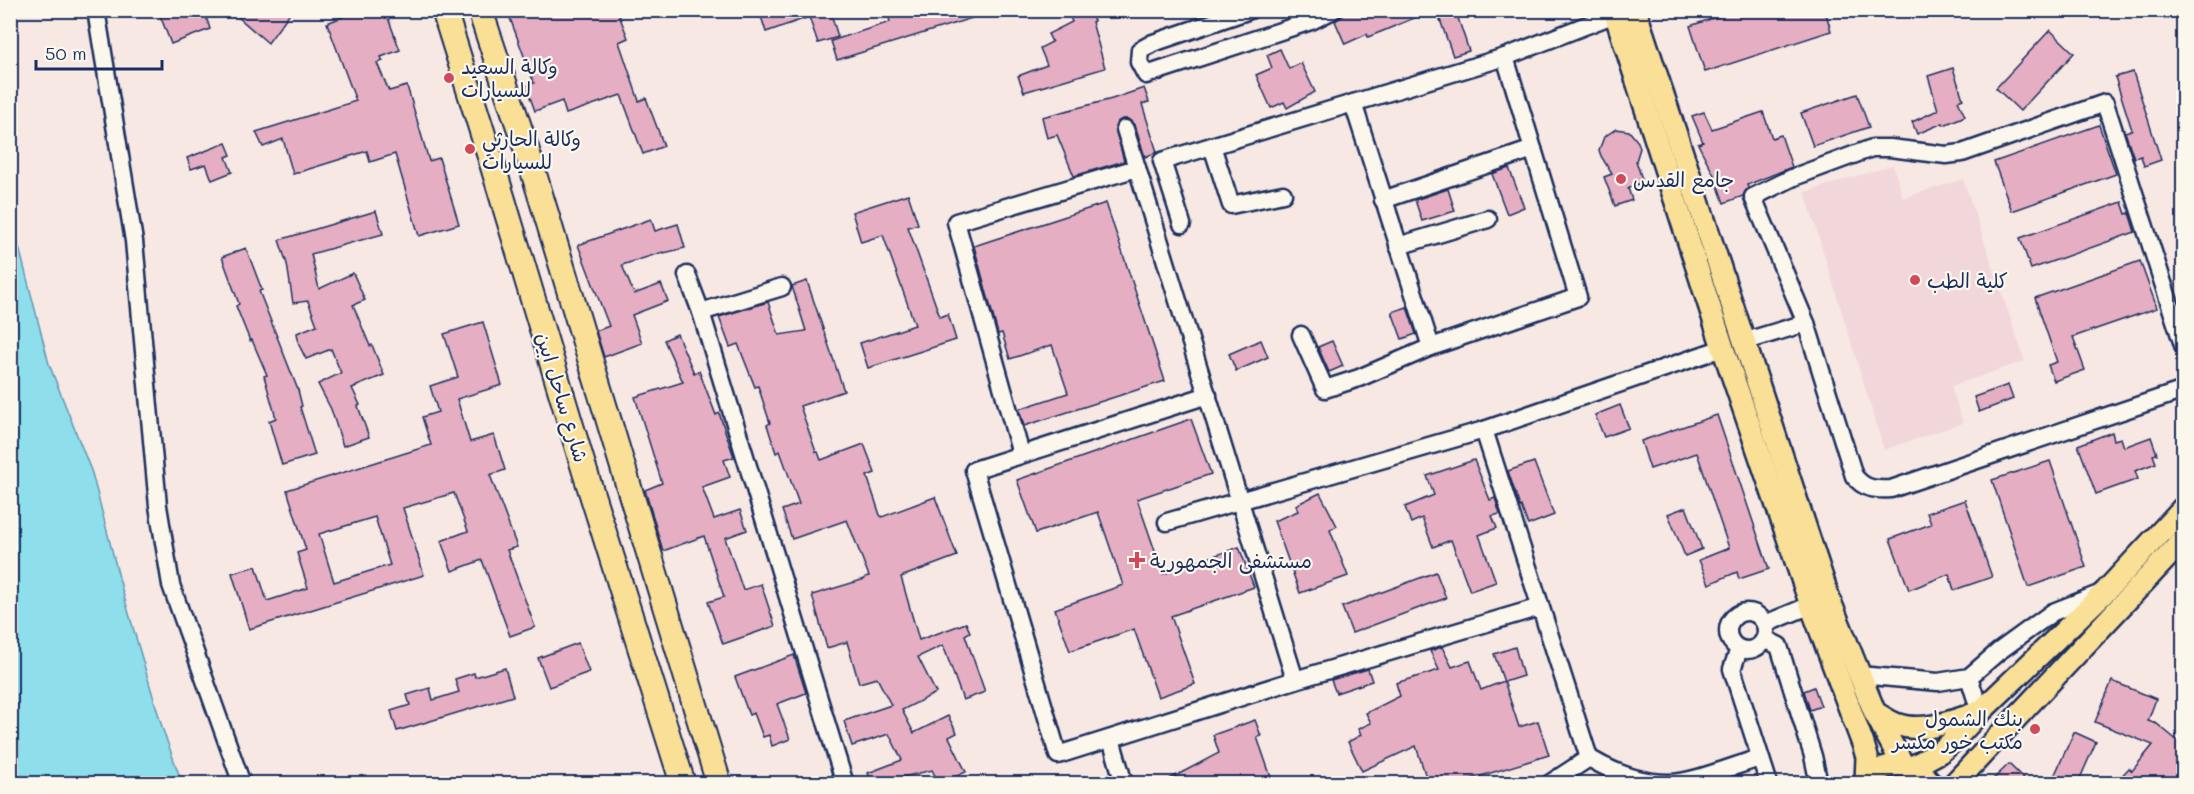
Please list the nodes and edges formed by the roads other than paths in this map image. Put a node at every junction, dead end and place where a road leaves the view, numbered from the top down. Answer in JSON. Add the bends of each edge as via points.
{"nodes":[{"id":1,"x":96,"y":10,"type":"edge"},
{"id":2,"x":444,"y":10,"type":"edge"},
{"id":3,"x":480,"y":10,"type":"edge"},
{"id":4,"x":1250,"y":10,"type":"edge"},
{"id":5,"x":1333,"y":10,"type":"edge"},
{"id":6,"x":1621,"y":12,"type":"edge"},
{"id":7,"x":1505,"y":57,"type":"junction"},
{"id":8,"x":1353,"y":103,"type":"junction"},
{"id":9,"x":1125,"y":129,"type":"dead end"},
{"id":10,"x":1212,"y":146,"type":"junction"},
{"id":11,"x":1533,"y":148,"type":"junction"},
{"id":12,"x":1137,"y":168,"type":"junction"},
{"id":13,"x":1283,"y":194,"type":"dead end"},
{"id":14,"x":1383,"y":200,"type":"junction"},
{"id":15,"x":1488,"y":219,"type":"dead end"},
{"id":16,"x":1182,"y":224,"type":"dead end"},
{"id":17,"x":1398,"y":246,"type":"junction"},
{"id":18,"x":687,"y":275,"type":"dead end"},
{"id":19,"x":782,"y":287,"type":"dead end"},
{"id":20,"x":701,"y":312,"type":"junction"},
{"id":21,"x":1806,"y":323,"type":"junction"},
{"id":22,"x":1301,"y":335,"type":"dead end"},
{"id":23,"x":1733,"y":345,"type":"junction"},
{"id":24,"x":1431,"y":347,"type":"junction"},
{"id":25,"x":2184,"y":348,"type":"edge"},
{"id":26,"x":2184,"y":390,"type":"edge"},
{"id":27,"x":1208,"y":395,"type":"junction"},
{"id":28,"x":1484,"y":430,"type":"junction"},
{"id":29,"x":1021,"y":454,"type":"junction"},
{"id":30,"x":1241,"y":502,"type":"junction"},
{"id":31,"x":2184,"y":507,"type":"edge"},
{"id":32,"x":1167,"y":522,"type":"dead end"},
{"id":33,"x":2184,"y":539,"type":"edge"},
{"id":34,"x":2106,"y":591,"type":"junction"},
{"id":35,"x":1811,"y":605,"type":"junction"},
{"id":36,"x":1540,"y":607,"type":"junction"},
{"id":37,"x":1765,"y":631,"type":"junction"},
{"id":38,"x":1739,"y":650,"type":"junction"},
{"id":39,"x":1859,"y":675,"type":"junction"},
{"id":40,"x":1969,"y":676,"type":"junction"},
{"id":41,"x":1295,"y":680,"type":"junction"},
{"id":42,"x":1980,"y":712,"type":"junction"},
{"id":43,"x":1875,"y":713,"type":"junction"},
{"id":44,"x":1111,"y":739,"type":"junction"},
{"id":45,"x":1589,"y":758,"type":"junction"},
{"id":46,"x":1760,"y":758,"type":"junction"},
{"id":47,"x":1908,"y":766,"type":"junction"},
{"id":48,"x":1866,"y":782,"type":"edge"},
{"id":49,"x":242,"y":783,"type":"edge"},
{"id":50,"x":683,"y":783,"type":"edge"},
{"id":51,"x":719,"y":783,"type":"edge"},
{"id":52,"x":845,"y":783,"type":"edge"},
{"id":53,"x":1124,"y":783,"type":"edge"},
{"id":54,"x":1549,"y":783,"type":"edge"},
{"id":55,"x":1769,"y":783,"type":"edge"},
{"id":56,"x":1819,"y":783,"type":"edge"},
{"id":57,"x":1931,"y":783,"type":"edge"},
{"id":58,"x":1954,"y":783,"type":"edge"}],
"edges":[{"from":1,"to":49,"type":"street","via":[[134,241],[158,506],[171,585]]},
{"from":2,"to":50,"type":"highway","name":"شارع ساحل ابين"},
{"from":3,"to":51,"type":"highway","name":"شارع ساحل ابين","via":[[531,162]]},
{"from":4,"to":5,"type":"street","via":[[1140,50],[1139,62],[1146,75],[1311,21]]},
{"from":6,"to":7,"type":"street"},
{"from":6,"to":23,"type":"main road"},
{"from":7,"to":8,"type":"street"},
{"from":7,"to":11,"type":"street"},
{"from":8,"to":10,"type":"street"},
{"from":8,"to":14,"type":"street"},
{"from":9,"to":12,"type":"street"},
{"from":10,"to":13,"type":"street","via":[[1231,205]]},
{"from":10,"to":16,"type":"street","via":[[1162,161]]},
{"from":11,"to":14,"type":"street"},
{"from":11,"to":24,"type":"street","via":[[1578,297]]},
{"from":12,"to":27,"type":"street"},
{"from":12,"to":29,"type":"street","via":[[956,222]]},
{"from":14,"to":17,"type":"street"},
{"from":15,"to":17,"type":"street"},
{"from":17,"to":24,"type":"street"},
{"from":18,"to":20,"type":"street"},
{"from":19,"to":20,"type":"street"},
{"from":20,"to":52,"type":"street"},
{"from":21,"to":23,"type":"street"},
{"from":21,"to":25,"type":"street","via":[[1753,198],[1794,177],[1872,148],[1962,153],[2105,103]]},
{"from":21,"to":26,"type":"street","via":[[1854,476],[1861,485],[1877,490],[1892,489]]},
{"from":22,"to":24,"type":"street","via":[[1325,388]]},
{"from":23,"to":28,"type":"street"},
{"from":23,"to":35,"type":"main road"},
{"from":23,"to":39,"type":"main road"},
{"from":27,"to":29,"type":"street"},
{"from":27,"to":30,"type":"street"},
{"from":28,"to":30,"type":"street"},
{"from":28,"to":36,"type":"street"},
{"from":29,"to":44,"type":"street","via":[[974,470],[1058,755]]},
{"from":30,"to":32,"type":"street"},
{"from":30,"to":41,"type":"street"},
{"from":31,"to":34,"type":"main road"},
{"from":33,"to":58,"type":"main road"},
{"from":34,"to":40,"type":"street","via":[[2053,612]]},
{"from":34,"to":42,"type":"main road"},
{"from":35,"to":37,"type":"street"},
{"from":35,"to":48,"type":"main road","via":[[1863,744]]},
{"from":36,"to":41,"type":"street"},
{"from":36,"to":45,"type":"street"},
{"from":37,"to":38,"type":"street","via":[[1755,650]]},
{"from":37,"to":38,"type":"street","via":[[1755,613],[1740,613],[1729,624],[1729,639]]},
{"from":37,"to":56,"type":"street","via":[[1779,646]]},
{"from":38,"to":46,"type":"street","via":[[1732,669]]},
{"from":39,"to":40,"type":"street","via":[[1938,682]]},
{"from":39,"to":43,"type":"main road"},
{"from":40,"to":42,"type":"street"},
{"from":41,"to":44,"type":"street"},
{"from":42,"to":43,"type":"main road","via":[[1941,725],[1915,728]]},
{"from":42,"to":47,"type":"main road","via":[[1940,752]]},
{"from":43,"to":47,"type":"main road"},
{"from":44,"to":53,"type":"street"},
{"from":45,"to":46,"type":"street","via":[[1613,772],[1671,783]]},
{"from":45,"to":54,"type":"street"},
{"from":46,"to":55,"type":"street"},
{"from":47,"to":48,"type":"main road","via":[[1883,768]]},
{"from":47,"to":57,"type":"main road","via":[[1922,772]]}]}
